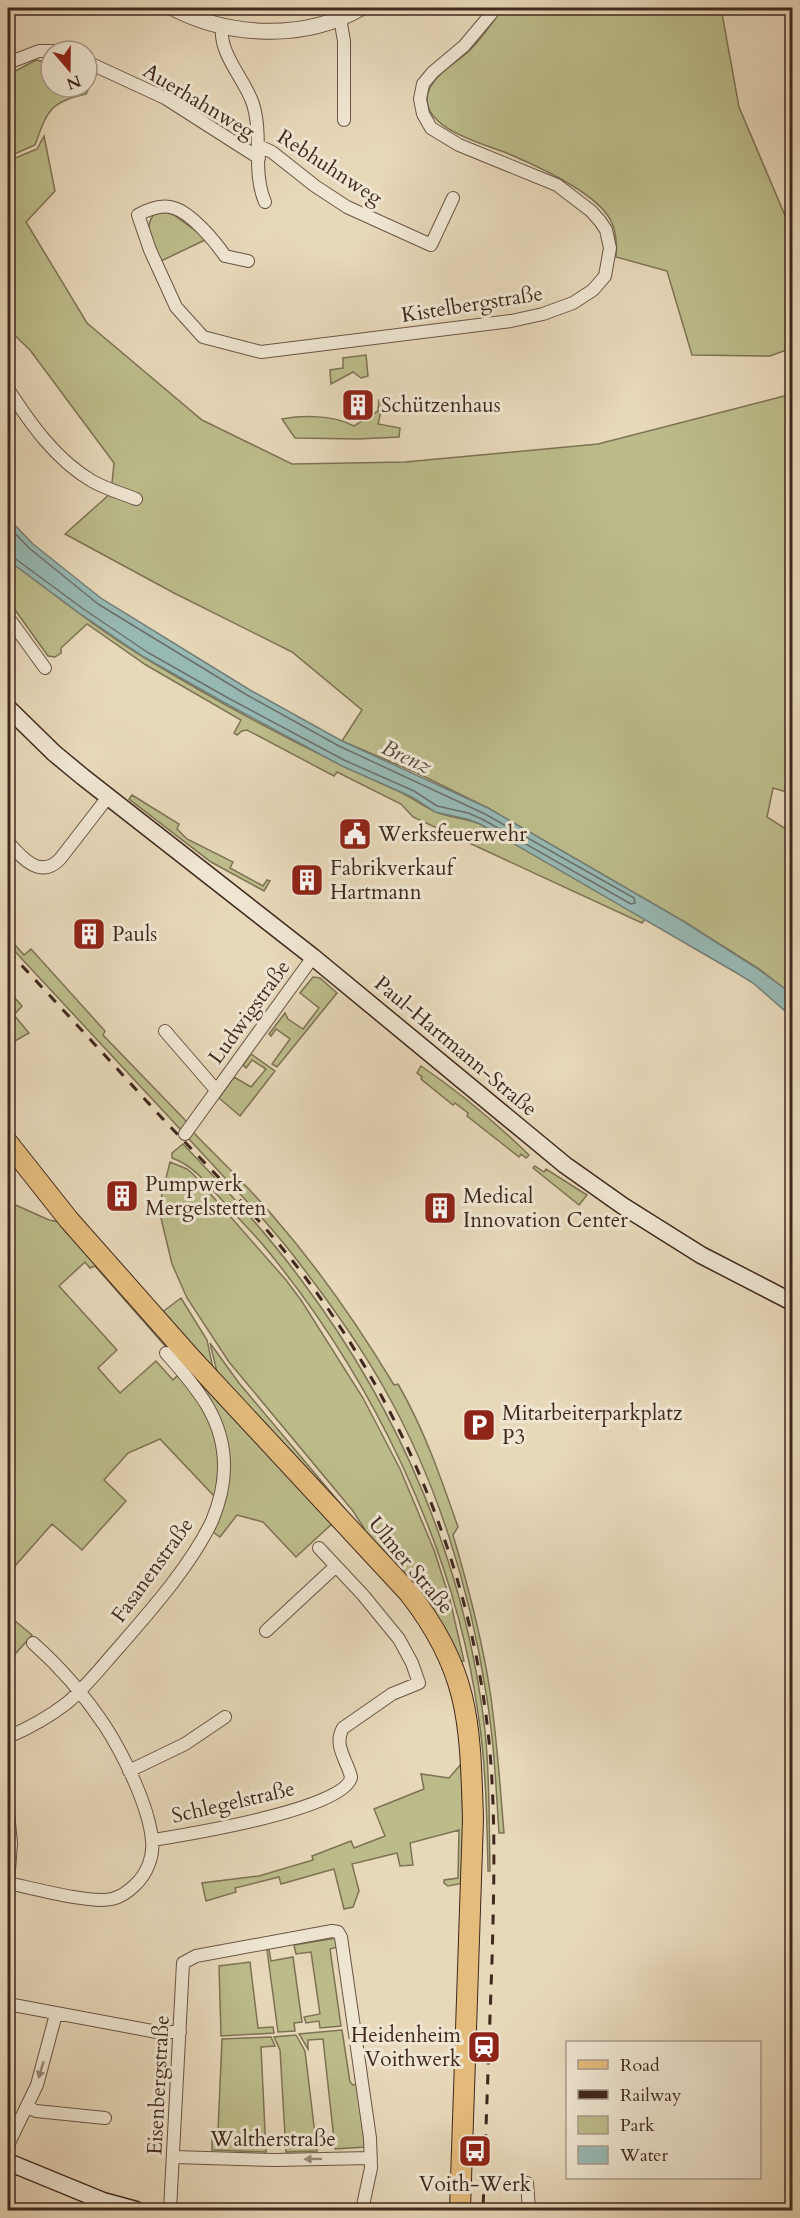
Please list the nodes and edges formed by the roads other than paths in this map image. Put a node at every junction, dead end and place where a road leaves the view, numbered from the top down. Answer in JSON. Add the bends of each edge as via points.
{"nodes":[{"id":1,"x":173,"y":8,"type":"edge"},
{"id":2,"x":361,"y":8,"type":"edge"},
{"id":3,"x":496,"y":8,"type":"edge"},
{"id":4,"x":340,"y":18,"type":"junction"},
{"id":5,"x":222,"y":27,"type":"junction"},
{"id":6,"x":39,"y":51,"type":"edge"},
{"id":7,"x":8,"y":63,"type":"edge"},
{"id":8,"x":99,"y":68,"type":"edge"},
{"id":9,"x":792,"y":104,"type":"edge"},
{"id":10,"x":792,"y":110,"type":"edge"},
{"id":11,"x":344,"y":120,"type":"dead end"},
{"id":12,"x":259,"y":152,"type":"junction"},
{"id":13,"x":453,"y":198,"type":"dead end"},
{"id":14,"x":265,"y":202,"type":"dead end"},
{"id":15,"x":248,"y":261,"type":"dead end"},
{"id":16,"x":8,"y":388,"type":"edge"},
{"id":17,"x":136,"y":499,"type":"dead end"},
{"id":18,"x":8,"y":617,"type":"edge"},
{"id":19,"x":45,"y":668,"type":"dead end"},
{"id":20,"x":8,"y":708,"type":"edge"},
{"id":21,"x":108,"y":797,"type":"junction"},
{"id":22,"x":8,"y":842,"type":"edge"},
{"id":23,"x":313,"y":957,"type":"junction"},
{"id":24,"x":165,"y":1031,"type":"dead end"},
{"id":25,"x":216,"y":1090,"type":"junction"},
{"id":26,"x":185,"y":1134,"type":"dead end"},
{"id":27,"x":8,"y":1143,"type":"edge"},
{"id":28,"x":792,"y":1302,"type":"edge"},
{"id":29,"x":166,"y":1353,"type":"dead end"},
{"id":30,"x":319,"y":1548,"type":"dead end"},
{"id":31,"x":336,"y":1566,"type":"junction"},
{"id":32,"x":266,"y":1631,"type":"dead end"},
{"id":33,"x":33,"y":1642,"type":"dead end"},
{"id":34,"x":79,"y":1692,"type":"junction"},
{"id":35,"x":225,"y":1718,"type":"dead end"},
{"id":36,"x":8,"y":1737,"type":"edge"},
{"id":37,"x":129,"y":1771,"type":"junction"},
{"id":38,"x":8,"y":1813,"type":"edge"},
{"id":39,"x":153,"y":1840,"type":"junction"},
{"id":40,"x":8,"y":1883,"type":"edge"},
{"id":41,"x":8,"y":2004,"type":"edge"},
{"id":42,"x":56,"y":2014,"type":"junction"},
{"id":43,"x":180,"y":2032,"type":"junction"},
{"id":44,"x":27,"y":2107,"type":"junction"},
{"id":45,"x":105,"y":2118,"type":"dead end"},
{"id":46,"x":8,"y":2145,"type":"edge"},
{"id":47,"x":174,"y":2157,"type":"junction"},
{"id":48,"x":371,"y":2158,"type":"junction"},
{"id":49,"x":8,"y":2162,"type":"edge"},
{"id":50,"x":527,"y":2183,"type":"dead end"},
{"id":51,"x":136,"y":2211,"type":"edge"},
{"id":52,"x":170,"y":2211,"type":"edge"},
{"id":53,"x":362,"y":2211,"type":"edge"},
{"id":54,"x":460,"y":2211,"type":"edge"},
{"id":55,"x":529,"y":2211,"type":"edge"}],
"edges":[{"from":1,"to":5,"type":"street"},
{"from":2,"to":4,"type":"street"},
{"from":3,"to":15,"type":"street","name":"Kistelbergstraße","via":[[464,46],[423,84],[423,114],[432,128],[459,145],[557,185],[591,211],[606,230],[610,248],[605,276],[593,290],[556,310],[511,321],[261,352],[203,338],[176,307],[138,215],[152,208],[173,207],[190,218],[225,256]]},
{"from":4,"to":5,"type":"street","via":[[284,30]]},
{"from":4,"to":11,"type":"street","via":[[345,41]]},
{"from":5,"to":12,"type":"street","name":"Auerhahnweg","via":[[223,45],[253,105]]},
{"from":6,"to":7,"type":"street"},
{"from":8,"to":12,"type":"street","name":"Auerhahnweg","via":[[165,98]]},
{"from":9,"to":10,"type":"street"},
{"from":12,"to":13,"type":"street","name":"Rebhuhnweg","via":[[272,152],[347,207],[431,245]]},
{"from":12,"to":14,"type":"street","name":"Auerhahnweg"},
{"from":16,"to":17,"type":"street","via":[[63,460],[94,482]]},
{"from":18,"to":19,"type":"street"},
{"from":20,"to":21,"type":"main road","name":"Paul-Hartmann-Straße","via":[[54,753]]},
{"from":21,"to":22,"type":"street","via":[[60,859],[50,866],[30,864]]},
{"from":21,"to":23,"type":"main road","name":"Paul-Hartmann-Straße"},
{"from":23,"to":25,"type":"street","name":"Ludwigstraße"},
{"from":23,"to":28,"type":"main road","name":"Paul-Hartmann-Straße","via":[[604,1193],[701,1255]]},
{"from":24,"to":25,"type":"street","name":"Ludwigstraße"},
{"from":25,"to":26,"type":"street","name":"Ludwigstraße"},
{"from":27,"to":54,"type":"main road","name":"Ulmer Straße","via":[[77,1230],[402,1586],[446,1648],[465,1704],[473,1819]]},
{"from":29,"to":34,"type":"street","name":"Fasanenstraße","via":[[196,1387],[214,1417],[224,1453],[221,1493],[206,1532],[174,1579]]},
{"from":30,"to":31,"type":"street","name":"Schlegelstraße"},
{"from":31,"to":32,"type":"street"},
{"from":31,"to":39,"type":"street","name":"Schlegelstraße","via":[[399,1639],[419,1683],[392,1694],[344,1728],[339,1745],[351,1777],[344,1789],[269,1817]]},
{"from":33,"to":34,"type":"street"},
{"from":34,"to":36,"type":"street","name":"Fasanenstraße","via":[[46,1718]]},
{"from":34,"to":37,"type":"street","via":[[105,1726]]},
{"from":35,"to":37,"type":"street","via":[[185,1744]]},
{"from":37,"to":39,"type":"street"},
{"from":38,"to":40,"type":"street","via":[[12,1843]]},
{"from":39,"to":40,"type":"street","via":[[142,1877],[131,1889],[112,1899],[95,1900]]},
{"from":41,"to":42,"type":"street"},
{"from":42,"to":43,"type":"street","via":[[157,2032]]},
{"from":42,"to":44,"type":"street","one_way":true,"via":[[43,2068]]},
{"from":43,"to":47,"type":"street","name":"Eisenbergstraße"},
{"from":43,"to":48,"type":"street","name":"Eisenbergstraße","via":[[185,1961],[338,1932],[356,2031]]},
{"from":44,"to":45,"type":"street"},
{"from":44,"to":46,"type":"street"},
{"from":48,"to":47,"type":"street","name":"Waltherstraße","one_way":true},
{"from":47,"to":52,"type":"street","name":"Eisenbergstraße"},
{"from":48,"to":53,"type":"street"},
{"from":49,"to":51,"type":"main road"},
{"from":50,"to":55,"type":"street"}]}
